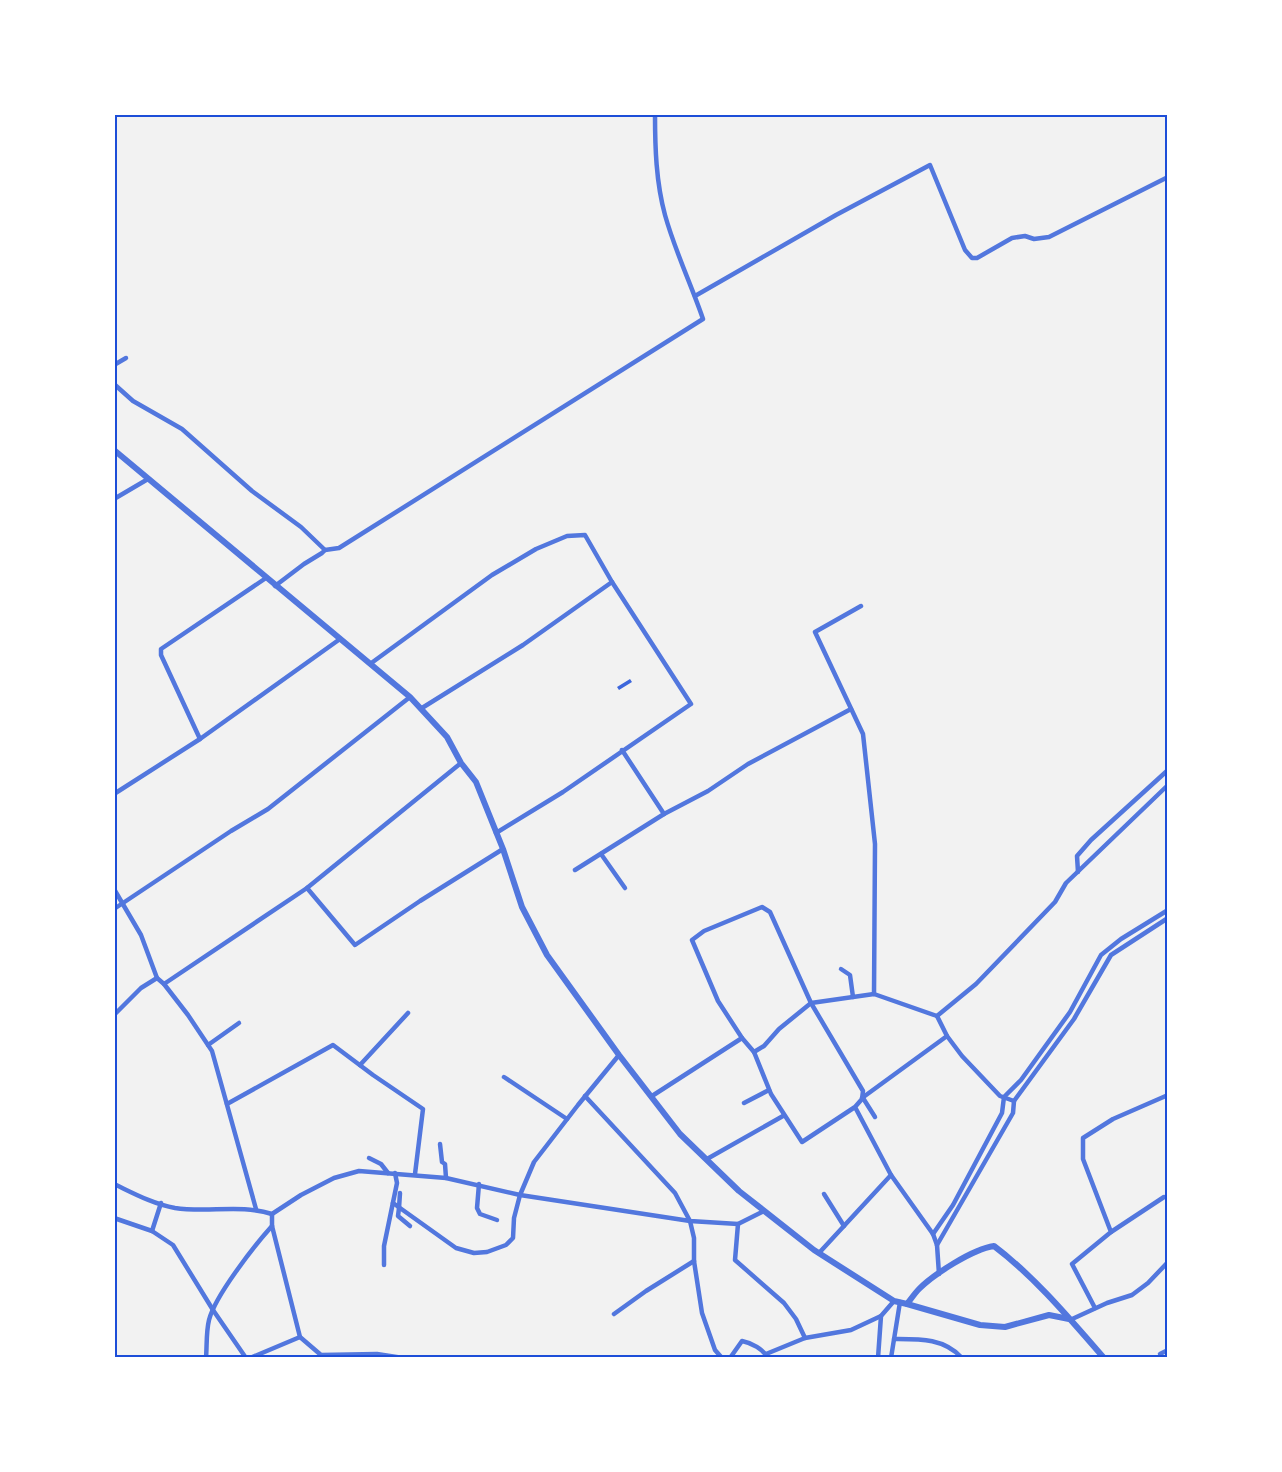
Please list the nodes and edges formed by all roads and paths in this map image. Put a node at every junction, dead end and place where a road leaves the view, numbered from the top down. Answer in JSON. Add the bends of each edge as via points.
{"nodes":[{"id":1,"x":655,"y":114,"type":"edge"},
{"id":2,"x":1168,"y":177,"type":"edge"},
{"id":3,"x":695,"y":296,"type":"junction"},
{"id":4,"x":126,"y":358,"type":"dead end"},
{"id":5,"x":114,"y":365,"type":"edge"},
{"id":6,"x":114,"y":384,"type":"edge"},
{"id":7,"x":114,"y":450,"type":"edge"},
{"id":8,"x":148,"y":479,"type":"junction"},
{"id":9,"x":114,"y":500,"type":"edge"},
{"id":10,"x":325,"y":550,"type":"junction"},
{"id":11,"x":266,"y":578,"type":"junction"},
{"id":12,"x":612,"y":582,"type":"junction"},
{"id":13,"x":275,"y":586,"type":"junction"},
{"id":14,"x":861,"y":606,"type":"dead end"},
{"id":15,"x":340,"y":639,"type":"junction"},
{"id":16,"x":370,"y":664,"type":"junction"},
{"id":17,"x":410,"y":697,"type":"junction"},
{"id":18,"x":422,"y":708,"type":"junction"},
{"id":19,"x":850,"y":709,"type":"junction"},
{"id":20,"x":200,"y":739,"type":"junction"},
{"id":21,"x":622,"y":750,"type":"junction"},
{"id":22,"x":461,"y":763,"type":"junction"},
{"id":23,"x":1168,"y":770,"type":"edge"},
{"id":24,"x":1168,"y":785,"type":"edge"},
{"id":25,"x":114,"y":794,"type":"edge"},
{"id":26,"x":664,"y":814,"type":"junction"},
{"id":27,"x":495,"y":833,"type":"junction"},
{"id":28,"x":503,"y":849,"type":"junction"},
{"id":29,"x":601,"y":854,"type":"junction"},
{"id":30,"x":575,"y":870,"type":"dead end"},
{"id":31,"x":1078,"y":872,"type":"junction"},
{"id":32,"x":307,"y":888,"type":"junction"},
{"id":33,"x":625,"y":888,"type":"dead end"},
{"id":34,"x":114,"y":890,"type":"edge"},
{"id":35,"x":122,"y":904,"type":"junction"},
{"id":36,"x":114,"y":909,"type":"edge"},
{"id":37,"x":1168,"y":910,"type":"edge"},
{"id":38,"x":1168,"y":918,"type":"edge"},
{"id":39,"x":842,"y":969,"type":"dead end"},
{"id":40,"x":157,"y":978,"type":"junction"},
{"id":41,"x":164,"y":984,"type":"junction"},
{"id":42,"x":874,"y":994,"type":"junction"},
{"id":43,"x":853,"y":997,"type":"junction"},
{"id":44,"x":812,"y":1003,"type":"junction"},
{"id":45,"x":408,"y":1013,"type":"dead end"},
{"id":46,"x":114,"y":1015,"type":"edge"},
{"id":47,"x":937,"y":1016,"type":"junction"},
{"id":48,"x":238,"y":1023,"type":"dead end"},
{"id":49,"x":947,"y":1036,"type":"junction"},
{"id":50,"x":742,"y":1038,"type":"junction"},
{"id":51,"x":208,"y":1045,"type":"junction"},
{"id":52,"x":754,"y":1053,"type":"junction"},
{"id":53,"x":619,"y":1056,"type":"junction"},
{"id":54,"x":360,"y":1065,"type":"junction"},
{"id":55,"x":504,"y":1077,"type":"dead end"},
{"id":56,"x":770,"y":1090,"type":"junction"},
{"id":57,"x":1168,"y":1095,"type":"edge"},
{"id":58,"x":585,"y":1096,"type":"junction"},
{"id":59,"x":652,"y":1096,"type":"junction"},
{"id":60,"x":1004,"y":1097,"type":"junction"},
{"id":61,"x":862,"y":1098,"type":"junction"},
{"id":62,"x":1014,"y":1101,"type":"junction"},
{"id":63,"x":744,"y":1103,"type":"dead end"},
{"id":64,"x":227,"y":1104,"type":"junction"},
{"id":65,"x":855,"y":1107,"type":"junction"},
{"id":66,"x":783,"y":1116,"type":"junction"},
{"id":67,"x":875,"y":1117,"type":"dead end"},
{"id":68,"x":567,"y":1119,"type":"junction"},
{"id":69,"x":440,"y":1144,"type":"dead end"},
{"id":70,"x":369,"y":1158,"type":"dead end"},
{"id":71,"x":707,"y":1159,"type":"junction"},
{"id":72,"x":388,"y":1173,"type":"junction"},
{"id":73,"x":395,"y":1173,"type":"junction"},
{"id":74,"x":415,"y":1174,"type":"junction"},
{"id":75,"x":891,"y":1175,"type":"junction"},
{"id":76,"x":446,"y":1178,"type":"junction"},
{"id":77,"x":114,"y":1184,"type":"edge"},
{"id":78,"x":479,"y":1184,"type":"junction"},
{"id":79,"x":400,"y":1193,"type":"dead end"},
{"id":80,"x":824,"y":1194,"type":"dead end"},
{"id":81,"x":520,"y":1195,"type":"junction"},
{"id":82,"x":1164,"y":1197,"type":"dead end"},
{"id":83,"x":161,"y":1203,"type":"junction"},
{"id":84,"x":393,"y":1203,"type":"junction"},
{"id":85,"x":399,"y":1208,"type":"junction"},
{"id":86,"x":256,"y":1209,"type":"junction"},
{"id":87,"x":764,"y":1210,"type":"junction"},
{"id":88,"x":272,"y":1214,"type":"junction"},
{"id":89,"x":114,"y":1218,"type":"edge"},
{"id":90,"x":497,"y":1220,"type":"dead end"},
{"id":91,"x":690,"y":1221,"type":"junction"},
{"id":92,"x":738,"y":1224,"type":"junction"},
{"id":93,"x":272,"y":1226,"type":"junction"},
{"id":94,"x":410,"y":1226,"type":"dead end"},
{"id":95,"x":844,"y":1226,"type":"junction"},
{"id":96,"x":152,"y":1231,"type":"junction"},
{"id":97,"x":1111,"y":1232,"type":"junction"},
{"id":98,"x":933,"y":1234,"type":"junction"},
{"id":99,"x":937,"y":1245,"type":"junction"},
{"id":100,"x":819,"y":1253,"type":"junction"},
{"id":101,"x":694,"y":1261,"type":"junction"},
{"id":102,"x":1168,"y":1262,"type":"edge"},
{"id":103,"x":384,"y":1265,"type":"dead end"},
{"id":104,"x":939,"y":1274,"type":"junction"},
{"id":105,"x":900,"y":1302,"type":"junction"},
{"id":106,"x":1095,"y":1308,"type":"junction"},
{"id":107,"x":213,"y":1310,"type":"junction"},
{"id":108,"x":614,"y":1314,"type":"dead end"},
{"id":109,"x":881,"y":1316,"type":"junction"},
{"id":110,"x":1070,"y":1320,"type":"junction"},
{"id":111,"x":300,"y":1337,"type":"junction"},
{"id":112,"x":805,"y":1338,"type":"junction"},
{"id":113,"x":894,"y":1339,"type":"junction"},
{"id":114,"x":1168,"y":1350,"type":"edge"},
{"id":115,"x":1160,"y":1354,"type":"dead end"},
{"id":116,"x":767,"y":1356,"type":"edge"},
{"id":117,"x":206,"y":1358,"type":"edge"},
{"id":118,"x":248,"y":1358,"type":"edge"},
{"id":119,"x":403,"y":1358,"type":"edge"},
{"id":120,"x":722,"y":1358,"type":"edge"},
{"id":121,"x":730,"y":1358,"type":"edge"},
{"id":122,"x":878,"y":1358,"type":"edge"},
{"id":123,"x":891,"y":1358,"type":"edge"},
{"id":124,"x":962,"y":1358,"type":"edge"},
{"id":125,"x":1104,"y":1358,"type":"edge"}],
"edges":[{"from":1,"to":3,"type":"street","via":[[655,156],[664,213]]},
{"from":2,"to":3,"type":"street","via":[[1049,237],[1012,238],[972,258],[965,250],[930,165]]},
{"from":3,"to":10,"type":"street","via":[[703,319],[339,548]]},
{"from":4,"to":5,"type":"street"},
{"from":6,"to":10,"type":"street","via":[[182,429]]},
{"from":7,"to":8,"type":"street"},
{"from":8,"to":9,"type":"street"},
{"from":8,"to":11,"type":"street"},
{"from":10,"to":13,"type":"street"},
{"from":11,"to":13,"type":"street"},
{"from":11,"to":20,"type":"street","via":[[161,649]]},
{"from":12,"to":16,"type":"street","via":[[585,535],[567,536],[492,574]]},
{"from":12,"to":18,"type":"street","via":[[523,645]]},
{"from":12,"to":21,"type":"street","via":[[691,704]]},
{"from":13,"to":15,"type":"street"},
{"from":14,"to":19,"type":"street","via":[[815,632]]},
{"from":15,"to":16,"type":"street"},
{"from":15,"to":20,"type":"street"},
{"from":16,"to":17,"type":"street"},
{"from":17,"to":18,"type":"street"},
{"from":17,"to":35,"type":"street","via":[[268,809]]},
{"from":18,"to":22,"type":"street","via":[[447,737]]},
{"from":19,"to":26,"type":"street"},
{"from":19,"to":42,"type":"street","via":[[863,734],[875,844]]},
{"from":20,"to":25,"type":"street"},
{"from":21,"to":26,"type":"street"},
{"from":21,"to":27,"type":"street"},
{"from":22,"to":27,"type":"street","via":[[476,782]]},
{"from":22,"to":32,"type":"street"},
{"from":23,"to":31,"type":"street","via":[[1091,840],[1077,856]]},
{"from":24,"to":31,"type":"street"},
{"from":26,"to":29,"type":"street"},
{"from":27,"to":28,"type":"street"},
{"from":28,"to":32,"type":"street","via":[[355,945]]},
{"from":28,"to":53,"type":"street","via":[[522,907],[547,954]]},
{"from":29,"to":30,"type":"street"},
{"from":29,"to":33,"type":"street"},
{"from":31,"to":47,"type":"street","via":[[1066,883],[1056,902],[984,976]]},
{"from":32,"to":41,"type":"street"},
{"from":34,"to":35,"type":"street"},
{"from":35,"to":36,"type":"street"},
{"from":35,"to":40,"type":"street","via":[[141,935]]},
{"from":37,"to":60,"type":"street","via":[[1101,955],[1070,1012],[1021,1080]]},
{"from":38,"to":62,"type":"street","via":[[1111,955],[1074,1019]]},
{"from":39,"to":43,"type":"street","via":[[850,975]]},
{"from":40,"to":41,"type":"street"},
{"from":40,"to":46,"type":"street"},
{"from":41,"to":51,"type":"street"},
{"from":42,"to":43,"type":"street"},
{"from":42,"to":47,"type":"street"},
{"from":43,"to":44,"type":"street"},
{"from":44,"to":50,"type":"street","via":[[770,912],[762,907],[704,931],[692,940],[718,1001]]},
{"from":44,"to":52,"type":"street"},
{"from":44,"to":61,"type":"street","via":[[863,1091]]},
{"from":45,"to":54,"type":"street"},
{"from":47,"to":49,"type":"street"},
{"from":48,"to":51,"type":"street"},
{"from":49,"to":60,"type":"street"},
{"from":49,"to":61,"type":"street"},
{"from":50,"to":52,"type":"street"},
{"from":50,"to":59,"type":"street"},
{"from":51,"to":64,"type":"street"},
{"from":52,"to":56,"type":"street"},
{"from":53,"to":58,"type":"street"},
{"from":53,"to":59,"type":"street"},
{"from":54,"to":64,"type":"street","via":[[333,1045]]},
{"from":54,"to":74,"type":"street","via":[[423,1109]]},
{"from":55,"to":68,"type":"street"},
{"from":56,"to":63,"type":"street"},
{"from":56,"to":66,"type":"street"},
{"from":57,"to":97,"type":"street","via":[[1113,1119],[1083,1138],[1083,1159]]},
{"from":58,"to":68,"type":"street"},
{"from":58,"to":91,"type":"street","via":[[675,1193]]},
{"from":59,"to":71,"type":"street","via":[[681,1134]]},
{"from":60,"to":62,"type":"street"},
{"from":60,"to":98,"type":"street","via":[[1002,1113],[953,1205]]},
{"from":61,"to":65,"type":"street"},
{"from":61,"to":67,"type":"street"},
{"from":62,"to":99,"type":"street","via":[[1013,1113]]},
{"from":64,"to":86,"type":"street"},
{"from":65,"to":66,"type":"street","via":[[802,1142]]},
{"from":65,"to":75,"type":"street"},
{"from":66,"to":71,"type":"street"},
{"from":68,"to":81,"type":"street","via":[[534,1162]]},
{"from":69,"to":76,"type":"street"},
{"from":70,"to":72,"type":"street"},
{"from":71,"to":87,"type":"street"},
{"from":72,"to":73,"type":"street"},
{"from":72,"to":88,"type":"street","via":[[359,1172],[334,1179]]},
{"from":73,"to":74,"type":"street"},
{"from":73,"to":84,"type":"street"},
{"from":74,"to":76,"type":"street"},
{"from":75,"to":95,"type":"street"},
{"from":75,"to":98,"type":"street"},
{"from":76,"to":78,"type":"street"},
{"from":77,"to":83,"type":"street"},
{"from":78,"to":81,"type":"street"},
{"from":78,"to":90,"type":"street","via":[[480,1214]]},
{"from":79,"to":85,"type":"street"},
{"from":80,"to":95,"type":"street"},
{"from":81,"to":85,"type":"street","via":[[513,1238],[487,1252],[456,1248]]},
{"from":81,"to":91,"type":"street"},
{"from":82,"to":97,"type":"street"},
{"from":83,"to":86,"type":"street","via":[[176,1208]]},
{"from":83,"to":96,"type":"street"},
{"from":84,"to":85,"type":"street"},
{"from":84,"to":103,"type":"street"},
{"from":85,"to":94,"type":"street","via":[[398,1216]]},
{"from":86,"to":88,"type":"street"},
{"from":87,"to":92,"type":"street"},
{"from":87,"to":100,"type":"street"},
{"from":88,"to":93,"type":"street"},
{"from":89,"to":96,"type":"street"},
{"from":91,"to":92,"type":"street"},
{"from":91,"to":101,"type":"street"},
{"from":92,"to":112,"type":"street","via":[[735,1260],[784,1303]]},
{"from":93,"to":107,"type":"street"},
{"from":93,"to":111,"type":"street"},
{"from":95,"to":100,"type":"street"},
{"from":96,"to":107,"type":"street","via":[[173,1245]]},
{"from":97,"to":106,"type":"street","via":[[1072,1264]]},
{"from":98,"to":99,"type":"street"},
{"from":99,"to":104,"type":"street"},
{"from":100,"to":105,"type":"street"},
{"from":101,"to":108,"type":"street"},
{"from":101,"to":120,"type":"street","via":[[702,1312],[715,1350]]},
{"from":102,"to":106,"type":"street","via":[[1132,1295]]},
{"from":104,"to":105,"type":"street"},
{"from":104,"to":110,"type":"street","via":[[994,1246]]},
{"from":105,"to":109,"type":"street"},
{"from":105,"to":110,"type":"street","via":[[1005,1328],[1049,1315]]},
{"from":105,"to":113,"type":"street"},
{"from":106,"to":110,"type":"street"},
{"from":107,"to":117,"type":"street"},
{"from":107,"to":118,"type":"street"},
{"from":109,"to":112,"type":"street","via":[[852,1330]]},
{"from":109,"to":122,"type":"street"},
{"from":110,"to":125,"type":"street"},
{"from":111,"to":118,"type":"street"},
{"from":111,"to":119,"type":"street","via":[[321,1356],[377,1354]]},
{"from":112,"to":116,"type":"street"},
{"from":113,"to":123,"type":"street"},
{"from":113,"to":124,"type":"street","via":[[932,1340]]},
{"from":114,"to":115,"type":"street"},
{"from":116,"to":121,"type":"street","via":[[742,1341]]}]}
